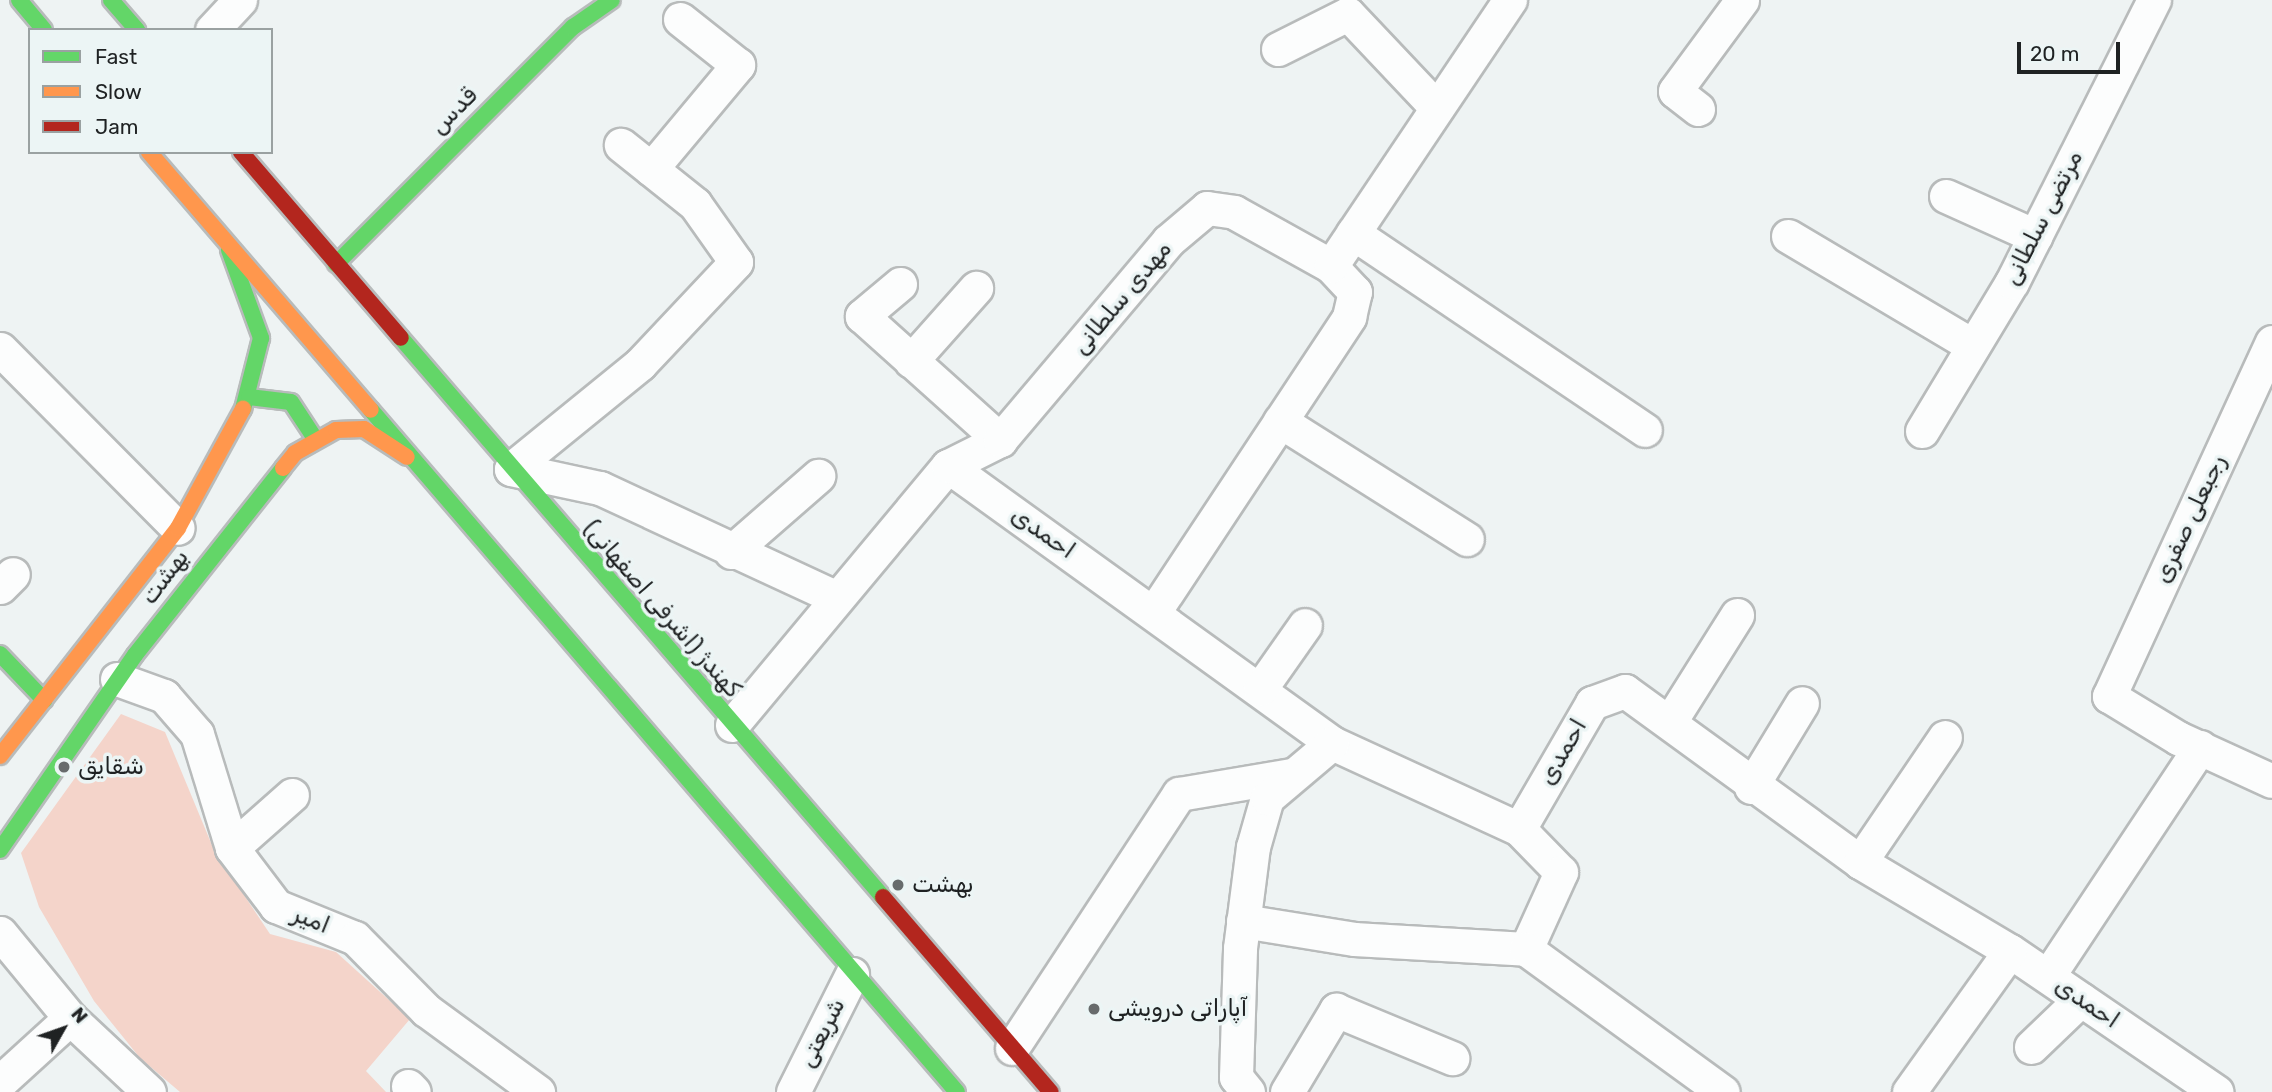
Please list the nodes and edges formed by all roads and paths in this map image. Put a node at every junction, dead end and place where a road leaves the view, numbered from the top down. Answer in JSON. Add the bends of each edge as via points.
{"nodes":[{"id":1,"x":19,"y":0,"type":"edge"},
{"id":2,"x":111,"y":0,"type":"edge"},
{"id":3,"x":240,"y":0,"type":"edge"},
{"id":4,"x":612,"y":0,"type":"edge"},
{"id":5,"x":1510,"y":0,"type":"edge"},
{"id":6,"x":1742,"y":0,"type":"edge"},
{"id":7,"x":2154,"y":0,"type":"edge"},
{"id":8,"x":680,"y":19,"type":"dead end"},
{"id":9,"x":42,"y":28,"type":"edge"},
{"id":10,"x":135,"y":28,"type":"edge"},
{"id":11,"x":214,"y":28,"type":"edge"},
{"id":12,"x":1278,"y":49,"type":"dead end"},
{"id":13,"x":1437,"y":108,"type":"junction"},
{"id":14,"x":1698,"y":109,"type":"dead end"},
{"id":15,"x":621,"y":145,"type":"dead end"},
{"id":16,"x":151,"y":154,"type":"edge"},
{"id":17,"x":243,"y":154,"type":"edge"},
{"id":18,"x":651,"y":169,"type":"junction"},
{"id":19,"x":1946,"y":196,"type":"dead end"},
{"id":20,"x":1353,"y":233,"type":"junction"},
{"id":21,"x":1788,"y":236,"type":"dead end"},
{"id":22,"x":2035,"y":236,"type":"junction"},
{"id":23,"x":223,"y":239,"type":"junction"},
{"id":24,"x":336,"y":264,"type":"junction"},
{"id":25,"x":1331,"y":266,"type":"junction"},
{"id":26,"x":900,"y":285,"type":"dead end"},
{"id":27,"x":976,"y":288,"type":"dead end"},
{"id":28,"x":2272,"y":342,"type":"edge"},
{"id":29,"x":1973,"y":345,"type":"junction"},
{"id":30,"x":0,"y":349,"type":"edge"},
{"id":31,"x":911,"y":360,"type":"junction"},
{"id":32,"x":249,"y":397,"type":"junction"},
{"id":33,"x":1280,"y":421,"type":"junction"},
{"id":34,"x":1645,"y":429,"type":"dead end"},
{"id":35,"x":1922,"y":431,"type":"dead end"},
{"id":36,"x":316,"y":440,"type":"junction"},
{"id":37,"x":1000,"y":440,"type":"junction"},
{"id":38,"x":948,"y":466,"type":"junction"},
{"id":39,"x":418,"y":467,"type":"junction"},
{"id":40,"x":511,"y":470,"type":"junction"},
{"id":41,"x":818,"y":476,"type":"dead end"},
{"id":42,"x":178,"y":528,"type":"junction"},
{"id":43,"x":1467,"y":538,"type":"dead end"},
{"id":44,"x":731,"y":552,"type":"junction"},
{"id":45,"x":837,"y":598,"type":"junction"},
{"id":46,"x":1154,"y":611,"type":"junction"},
{"id":47,"x":1737,"y":615,"type":"dead end"},
{"id":48,"x":1305,"y":625,"type":"dead end"},
{"id":49,"x":0,"y":654,"type":"edge"},
{"id":50,"x":117,"y":679,"type":"junction"},
{"id":51,"x":1260,"y":690,"type":"junction"},
{"id":52,"x":44,"y":700,"type":"junction"},
{"id":53,"x":1802,"y":703,"type":"dead end"},
{"id":54,"x":1671,"y":720,"type":"junction"},
{"id":55,"x":732,"y":725,"type":"junction"},
{"id":56,"x":1945,"y":737,"type":"dead end"},
{"id":57,"x":1332,"y":743,"type":"junction"},
{"id":58,"x":2200,"y":747,"type":"junction"},
{"id":59,"x":0,"y":756,"type":"edge"},
{"id":60,"x":1291,"y":775,"type":"junction"},
{"id":61,"x":2272,"y":781,"type":"edge"},
{"id":62,"x":1751,"y":787,"type":"junction"},
{"id":63,"x":292,"y":795,"type":"dead end"},
{"id":64,"x":1519,"y":829,"type":"junction"},
{"id":65,"x":232,"y":848,"type":"junction"},
{"id":66,"x":0,"y":850,"type":"edge"},
{"id":67,"x":1860,"y":862,"type":"junction"},
{"id":68,"x":1243,"y":921,"type":"junction"},
{"id":69,"x":0,"y":933,"type":"edge"},
{"id":70,"x":1526,"y":949,"type":"junction"},
{"id":71,"x":2010,"y":951,"type":"junction"},
{"id":72,"x":852,"y":974,"type":"junction"},
{"id":73,"x":2048,"y":976,"type":"junction"},
{"id":74,"x":2081,"y":999,"type":"junction"},
{"id":75,"x":70,"y":1018,"type":"junction"},
{"id":76,"x":2031,"y":1047,"type":"dead end"},
{"id":77,"x":1012,"y":1048,"type":"junction"},
{"id":78,"x":1452,"y":1058,"type":"dead end"},
{"id":79,"x":0,"y":1082,"type":"edge"},
{"id":80,"x":136,"y":1088,"type":"edge"},
{"id":81,"x":538,"y":1092,"type":"edge"},
{"id":82,"x":793,"y":1092,"type":"edge"},
{"id":83,"x":957,"y":1092,"type":"edge"},
{"id":84,"x":1051,"y":1092,"type":"edge"},
{"id":85,"x":1248,"y":1092,"type":"edge"},
{"id":86,"x":1287,"y":1092,"type":"edge"},
{"id":87,"x":1723,"y":1092,"type":"edge"},
{"id":88,"x":1909,"y":1092,"type":"edge"},
{"id":89,"x":2217,"y":1092,"type":"edge"}],
"edges":[{"from":1,"to":9,"type":"main road"},
{"from":2,"to":10,"type":"main road"},
{"from":3,"to":11,"type":"street"},
{"from":4,"to":24,"type":"main road","name":"قدس","via":[[573,27]]},
{"from":5,"to":13,"type":"street"},
{"from":6,"to":14,"type":"street","via":[[1675,91]]},
{"from":7,"to":22,"type":"street","name":"مرتضی سلطانی"},
{"from":8,"to":18,"type":"street","via":[[738,65]]},
{"from":12,"to":13,"type":"street","via":[[1348,14]]},
{"from":13,"to":20,"type":"street"},
{"from":15,"to":18,"type":"street"},
{"from":16,"to":23,"type":"main road"},
{"from":17,"to":24,"type":"main road","name":"کهندژ (اشرفی اصفهانی)"},
{"from":18,"to":40,"type":"street","via":[[695,204],[736,262],[640,364]]},
{"from":19,"to":22,"type":"street"},
{"from":20,"to":25,"type":"street"},
{"from":20,"to":34,"type":"street"},
{"from":21,"to":29,"type":"street"},
{"from":22,"to":29,"type":"street","name":"مرتضی سلطانی"},
{"from":23,"to":32,"type":"main road","name":"بهشت","via":[[261,338]]},
{"from":23,"to":39,"type":"main road"},
{"from":24,"to":40,"type":"main road","name":"کهندژ (اشرفی اصفهانی)"},
{"from":25,"to":33,"type":"street","name":"مهدی سلطانی","via":[[1355,292],[1349,317]]},
{"from":25,"to":37,"type":"street","name":"مهدی سلطانی","via":[[1234,212],[1207,208],[1168,241]]},
{"from":26,"to":31,"type":"street","via":[[862,316]]},
{"from":27,"to":31,"type":"street"},
{"from":28,"to":58,"type":"street","name":"رجبعلی صفری","via":[[2109,696]]},
{"from":29,"to":35,"type":"street","name":"مرتضی سلطانی"},
{"from":30,"to":42,"type":"street"},
{"from":31,"to":37,"type":"street"},
{"from":32,"to":36,"type":"main road","via":[[291,402]]},
{"from":32,"to":42,"type":"main road","name":"بهشت"},
{"from":33,"to":43,"type":"street"},
{"from":33,"to":46,"type":"street"},
{"from":36,"to":39,"type":"main road","name":"بهشت","via":[[336,430],[363,429]]},
{"from":36,"to":50,"type":"main road","name":"بهشت","via":[[271,478]]},
{"from":37,"to":38,"type":"street","name":"مهدی سلطانی"},
{"from":38,"to":45,"type":"street","name":"مهدی سلطانی"},
{"from":38,"to":46,"type":"street","name":"احمدی"},
{"from":39,"to":72,"type":"main road"},
{"from":40,"to":44,"type":"street","via":[[600,488]]},
{"from":40,"to":55,"type":"main road","name":"کهندژ (اشرفی اصفهانی)"},
{"from":41,"to":44,"type":"street"},
{"from":42,"to":52,"type":"main road","name":"بهشت"},
{"from":44,"to":45,"type":"street"},
{"from":45,"to":55,"type":"street","name":"مهدی سلطانی"},
{"from":46,"to":51,"type":"street","name":"احمدی"},
{"from":47,"to":54,"type":"street"},
{"from":48,"to":51,"type":"street"},
{"from":49,"to":52,"type":"main road"},
{"from":50,"to":65,"type":"street","name":"امیر","via":[[164,696],[197,734]]},
{"from":50,"to":66,"type":"main road","name":"بهشت"},
{"from":51,"to":57,"type":"street","name":"احمدی"},
{"from":52,"to":59,"type":"main road","name":"بهشت"},
{"from":53,"to":62,"type":"street"},
{"from":54,"to":62,"type":"street","name":"احمدی"},
{"from":54,"to":64,"type":"street","name":"احمدی","via":[[1625,691],[1592,703]]},
{"from":55,"to":77,"type":"main road","name":"کهندژ (اشرفی اصفهانی)"},
{"from":56,"to":67,"type":"street"},
{"from":57,"to":60,"type":"street"},
{"from":57,"to":64,"type":"street","name":"احمدی"},
{"from":58,"to":61,"type":"street"},
{"from":58,"to":73,"type":"street"},
{"from":60,"to":68,"type":"street","via":[[1267,798]]},
{"from":60,"to":77,"type":"street","via":[[1179,794]]},
{"from":62,"to":67,"type":"street","name":"احمدی"},
{"from":63,"to":65,"type":"street"},
{"from":64,"to":70,"type":"street","via":[[1561,872]]},
{"from":65,"to":81,"type":"street","name":"امیر","via":[[276,906],[355,938],[426,1010]]},
{"from":67,"to":71,"type":"street","name":"احمدی"},
{"from":68,"to":70,"type":"street","via":[[1354,939]]},
{"from":68,"to":85,"type":"street","via":[[1236,1077]]},
{"from":69,"to":75,"type":"street"},
{"from":70,"to":87,"type":"street"},
{"from":71,"to":73,"type":"street","name":"احمدی"},
{"from":71,"to":88,"type":"street"},
{"from":72,"to":82,"type":"street","name":"شریعتی"},
{"from":72,"to":83,"type":"main road"},
{"from":73,"to":74,"type":"street","name":"احمدی"},
{"from":74,"to":76,"type":"street"},
{"from":74,"to":89,"type":"street","name":"احمدی"},
{"from":75,"to":79,"type":"street"},
{"from":75,"to":80,"type":"street"},
{"from":77,"to":84,"type":"main road","name":"کهندژ (اشرفی اصفهانی)"},
{"from":78,"to":86,"type":"street","via":[[1336,1010]]}]}
